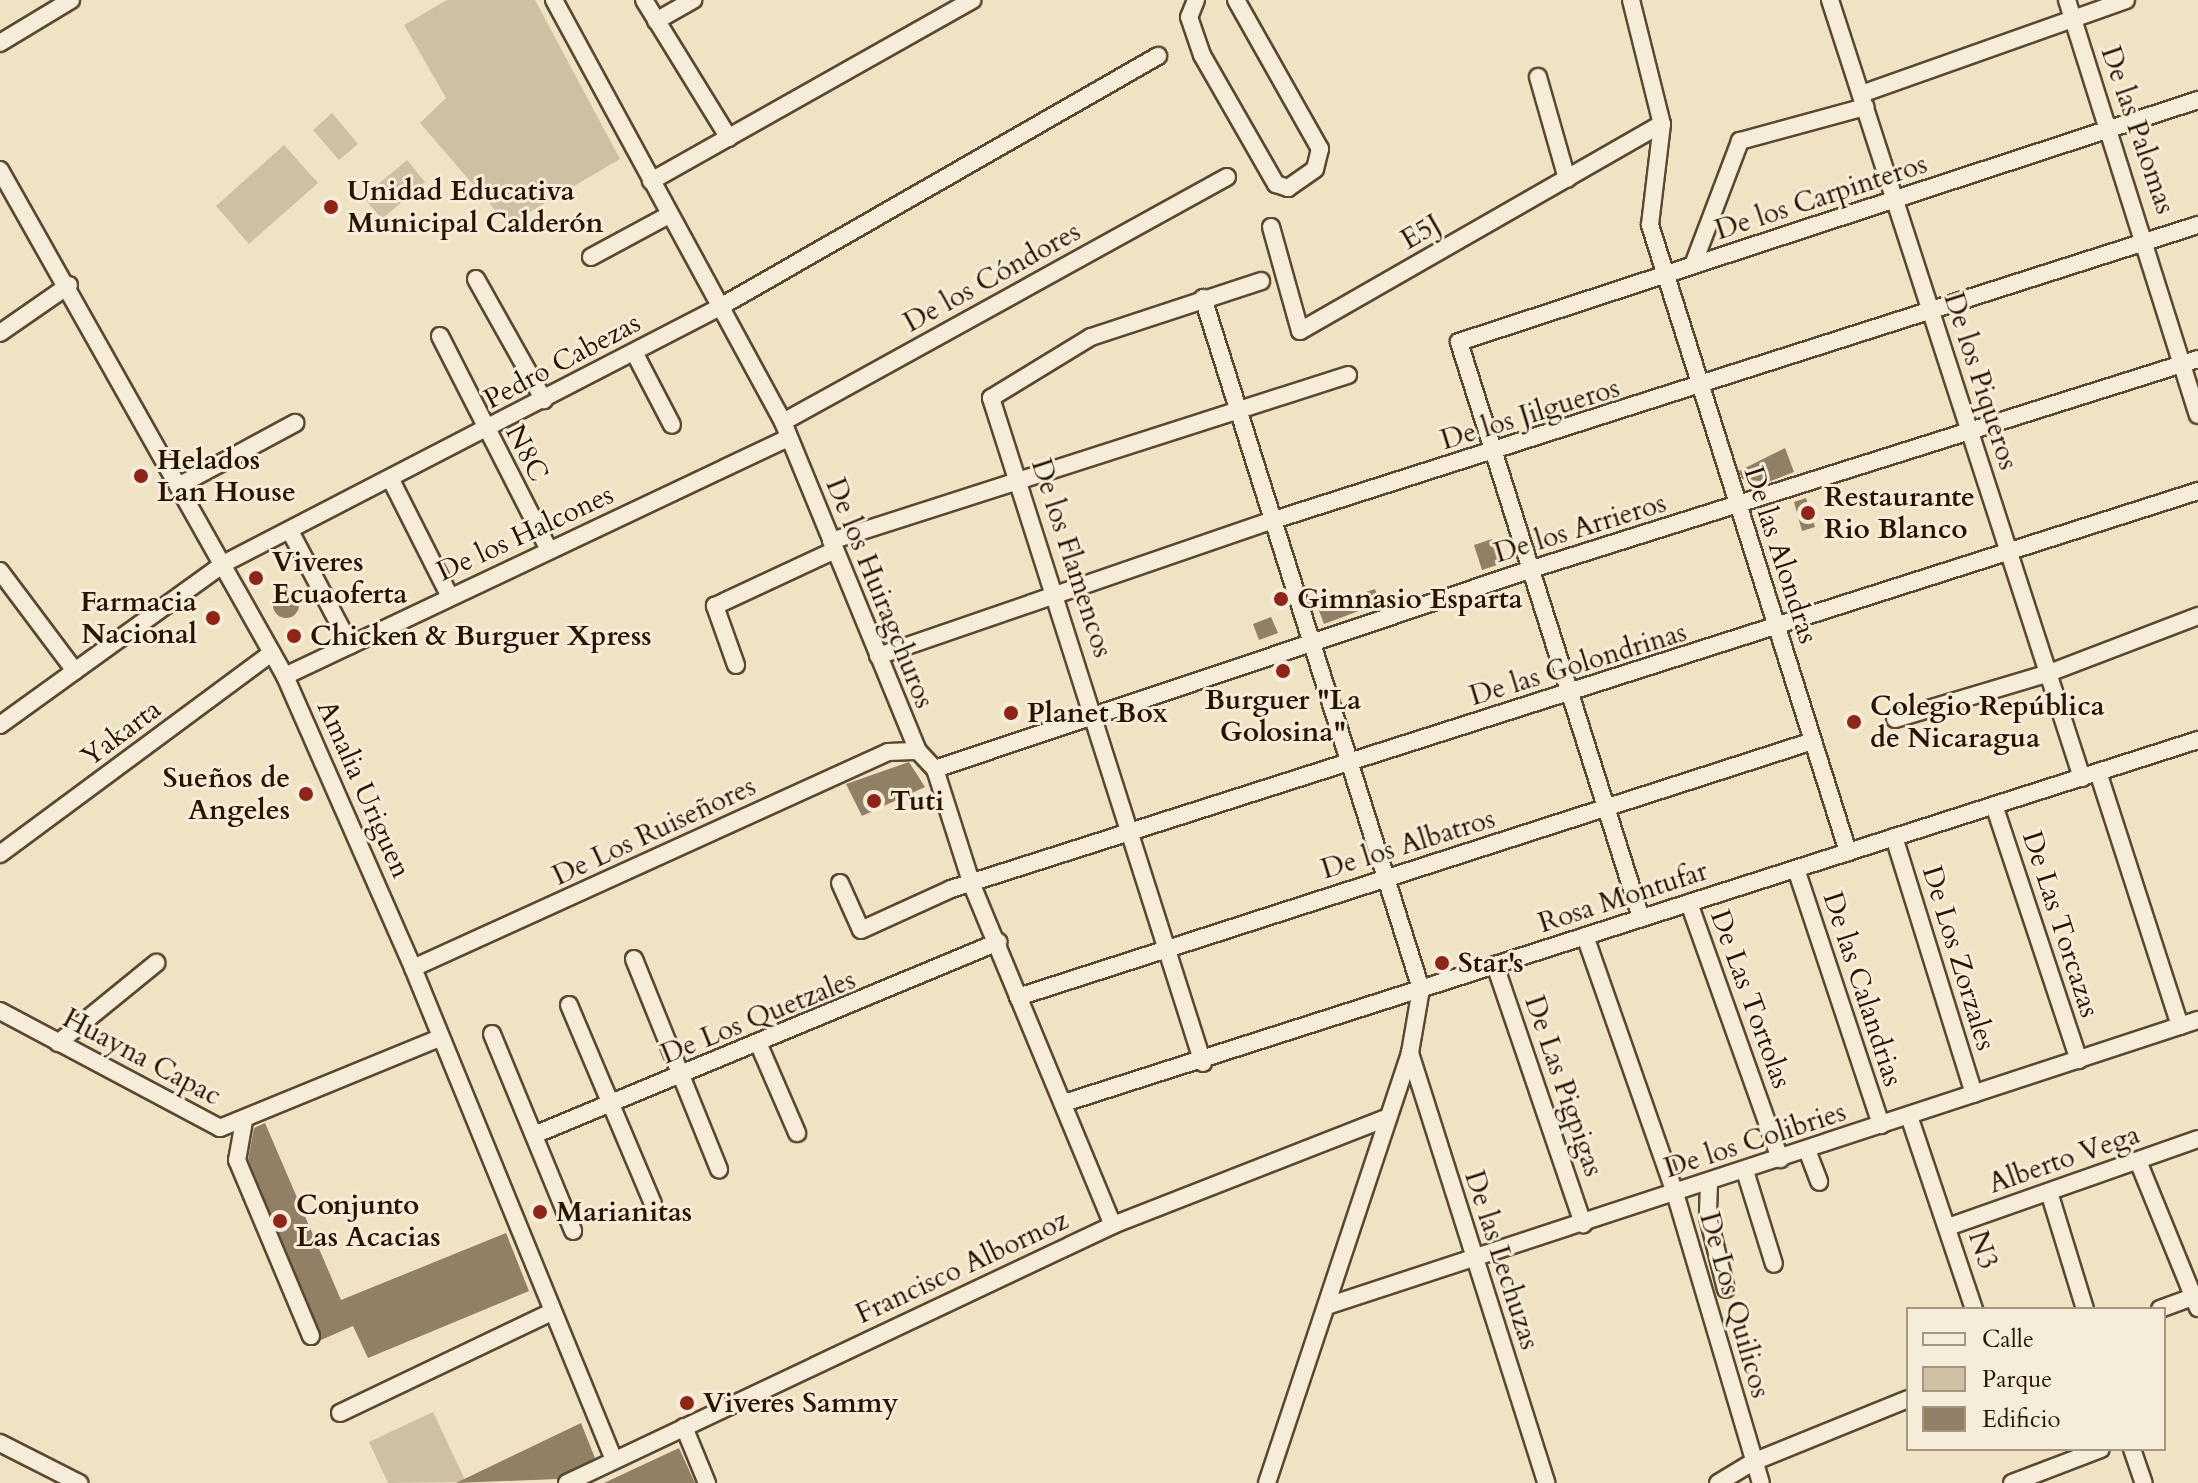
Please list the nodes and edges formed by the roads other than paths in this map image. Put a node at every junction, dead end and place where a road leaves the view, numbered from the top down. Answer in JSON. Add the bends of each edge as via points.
{"nodes":[{"id":1,"x":71,"y":0,"type":"edge"},
{"id":2,"x":554,"y":0,"type":"edge"},
{"id":3,"x":644,"y":0,"type":"edge"},
{"id":4,"x":693,"y":0,"type":"edge"},
{"id":5,"x":972,"y":0,"type":"edge"},
{"id":6,"x":1196,"y":0,"type":"edge"},
{"id":7,"x":1236,"y":0,"type":"edge"},
{"id":8,"x":1631,"y":0,"type":"edge"},
{"id":9,"x":1830,"y":0,"type":"edge"},
{"id":10,"x":2067,"y":0,"type":"edge"},
{"id":11,"x":2126,"y":0,"type":"edge"},
{"id":12,"x":2073,"y":19,"type":"junction"},
{"id":13,"x":656,"y":21,"type":"junction"},
{"id":14,"x":0,"y":43,"type":"edge"},
{"id":15,"x":1158,"y":56,"type":"dead end"},
{"id":16,"x":1538,"y":77,"type":"dead end"},
{"id":17,"x":1863,"y":100,"type":"junction"},
{"id":18,"x":2198,"y":100,"type":"edge"},
{"id":19,"x":1662,"y":124,"type":"junction"},
{"id":20,"x":2111,"y":129,"type":"junction"},
{"id":21,"x":729,"y":138,"type":"junction"},
{"id":22,"x":0,"y":170,"type":"edge"},
{"id":23,"x":1227,"y":177,"type":"dead end"},
{"id":24,"x":1567,"y":179,"type":"junction"},
{"id":25,"x":651,"y":181,"type":"junction"},
{"id":26,"x":1896,"y":201,"type":"junction"},
{"id":27,"x":669,"y":215,"type":"junction"},
{"id":28,"x":2198,"y":225,"type":"edge"},
{"id":29,"x":1271,"y":227,"type":"dead end"},
{"id":30,"x":2148,"y":242,"type":"junction"},
{"id":31,"x":591,"y":257,"type":"dead end"},
{"id":32,"x":1693,"y":265,"type":"junction"},
{"id":33,"x":1665,"y":273,"type":"junction"},
{"id":34,"x":476,"y":279,"type":"dead end"},
{"id":35,"x":1261,"y":281,"type":"dead end"},
{"id":36,"x":69,"y":285,"type":"junction"},
{"id":37,"x":1203,"y":298,"type":"junction"},
{"id":38,"x":720,"y":307,"type":"junction"},
{"id":39,"x":1932,"y":312,"type":"junction"},
{"id":40,"x":0,"y":333,"type":"edge"},
{"id":41,"x":440,"y":336,"type":"dead end"},
{"id":42,"x":634,"y":352,"type":"junction"},
{"id":43,"x":2191,"y":362,"type":"edge"},
{"id":44,"x":1348,"y":375,"type":"dead end"},
{"id":45,"x":1701,"y":388,"type":"junction"},
{"id":46,"x":544,"y":400,"type":"junction"},
{"id":47,"x":1239,"y":411,"type":"junction"},
{"id":48,"x":2198,"y":415,"type":"edge"},
{"id":49,"x":295,"y":423,"type":"dead end"},
{"id":50,"x":672,"y":425,"type":"dead end"},
{"id":51,"x":786,"y":430,"type":"junction"},
{"id":52,"x":485,"y":431,"type":"junction"},
{"id":53,"x":1971,"y":433,"type":"junction"},
{"id":54,"x":1495,"y":452,"type":"junction"},
{"id":55,"x":391,"y":480,"type":"junction"},
{"id":56,"x":1021,"y":480,"type":"junction"},
{"id":57,"x":180,"y":485,"type":"junction"},
{"id":58,"x":2198,"y":491,"type":"edge"},
{"id":59,"x":1739,"y":507,"type":"junction"},
{"id":60,"x":1274,"y":520,"type":"junction"},
{"id":61,"x":290,"y":531,"type":"junction"},
{"id":62,"x":833,"y":545,"type":"junction"},
{"id":63,"x":549,"y":550,"type":"junction"},
{"id":64,"x":2010,"y":553,"type":"junction"},
{"id":65,"x":223,"y":564,"type":"junction"},
{"id":66,"x":1532,"y":569,"type":"junction"},
{"id":67,"x":0,"y":571,"type":"edge"},
{"id":68,"x":1057,"y":595,"type":"junction"},
{"id":69,"x":450,"y":597,"type":"junction"},
{"id":70,"x":2198,"y":616,"type":"edge"},
{"id":71,"x":1778,"y":630,"type":"junction"},
{"id":72,"x":1313,"y":642,"type":"junction"},
{"id":73,"x":350,"y":645,"type":"junction"},
{"id":74,"x":272,"y":653,"type":"junction"},
{"id":75,"x":878,"y":656,"type":"junction"},
{"id":76,"x":736,"y":665,"type":"dead end"},
{"id":77,"x":75,"y":671,"type":"junction"},
{"id":78,"x":2049,"y":673,"type":"junction"},
{"id":79,"x":285,"y":676,"type":"junction"},
{"id":80,"x":1571,"y":694,"type":"junction"},
{"id":81,"x":1095,"y":716,"type":"junction"},
{"id":82,"x":1895,"y":719,"type":"dead end"},
{"id":83,"x":0,"y":725,"type":"edge"},
{"id":84,"x":2198,"y":740,"type":"edge"},
{"id":85,"x":1813,"y":741,"type":"junction"},
{"id":86,"x":918,"y":751,"type":"junction"},
{"id":87,"x":1349,"y":760,"type":"junction"},
{"id":88,"x":935,"y":769,"type":"junction"},
{"id":89,"x":2090,"y":775,"type":"junction"},
{"id":90,"x":1994,"y":805,"type":"junction"},
{"id":91,"x":1607,"y":811,"type":"junction"},
{"id":92,"x":1131,"y":832,"type":"junction"},
{"id":93,"x":1894,"y":837,"type":"junction"},
{"id":94,"x":1848,"y":852,"type":"junction"},
{"id":95,"x":0,"y":854,"type":"edge"},
{"id":96,"x":1796,"y":869,"type":"junction"},
{"id":97,"x":1385,"y":878,"type":"junction"},
{"id":98,"x":840,"y":883,"type":"dead end"},
{"id":99,"x":972,"y":885,"type":"junction"},
{"id":100,"x":1689,"y":903,"type":"junction"},
{"id":101,"x":1641,"y":918,"type":"junction"},
{"id":102,"x":1585,"y":936,"type":"junction"},
{"id":103,"x":998,"y":942,"type":"junction"},
{"id":104,"x":1167,"y":947,"type":"junction"},
{"id":105,"x":634,"y":959,"type":"dead end"},
{"id":106,"x":156,"y":963,"type":"dead end"},
{"id":107,"x":1495,"y":965,"type":"junction"},
{"id":108,"x":413,"y":968,"type":"junction"},
{"id":109,"x":1421,"y":989,"type":"junction"},
{"id":110,"x":1018,"y":997,"type":"junction"},
{"id":111,"x":569,"y":1005,"type":"dead end"},
{"id":112,"x":0,"y":1011,"type":"edge"},
{"id":113,"x":2198,"y":1020,"type":"edge"},
{"id":114,"x":2180,"y":1026,"type":"junction"},
{"id":115,"x":492,"y":1034,"type":"dead end"},
{"id":116,"x":439,"y":1038,"type":"junction"},
{"id":117,"x":58,"y":1043,"type":"junction"},
{"id":118,"x":759,"y":1045,"type":"junction"},
{"id":119,"x":1410,"y":1053,"type":"junction"},
{"id":120,"x":2079,"y":1060,"type":"junction"},
{"id":121,"x":1203,"y":1063,"type":"junction"},
{"id":122,"x":682,"y":1075,"type":"junction"},
{"id":123,"x":1974,"y":1094,"type":"junction"},
{"id":124,"x":611,"y":1103,"type":"junction"},
{"id":125,"x":1064,"y":1103,"type":"junction"},
{"id":126,"x":1909,"y":1116,"type":"junction"},
{"id":127,"x":1388,"y":1117,"type":"junction"},
{"id":128,"x":244,"y":1121,"type":"junction"},
{"id":129,"x":1881,"y":1125,"type":"junction"},
{"id":130,"x":797,"y":1133,"type":"dead end"},
{"id":131,"x":534,"y":1135,"type":"junction"},
{"id":132,"x":2198,"y":1139,"type":"edge"},
{"id":133,"x":1807,"y":1150,"type":"junction"},
{"id":134,"x":1780,"y":1159,"type":"junction"},
{"id":135,"x":2138,"y":1161,"type":"junction"},
{"id":136,"x":719,"y":1169,"type":"dead end"},
{"id":137,"x":1745,"y":1171,"type":"junction"},
{"id":138,"x":1819,"y":1182,"type":"dead end"},
{"id":139,"x":1709,"y":1183,"type":"junction"},
{"id":140,"x":2049,"y":1192,"type":"junction"},
{"id":141,"x":1675,"y":1193,"type":"junction"},
{"id":142,"x":653,"y":1204,"type":"dead end"},
{"id":143,"x":1583,"y":1224,"type":"junction"},
{"id":144,"x":1113,"y":1225,"type":"junction"},
{"id":145,"x":1948,"y":1227,"type":"junction"},
{"id":146,"x":573,"y":1231,"type":"dead end"},
{"id":147,"x":1474,"y":1262,"type":"junction"},
{"id":148,"x":1774,"y":1264,"type":"dead end"},
{"id":149,"x":1726,"y":1289,"type":"dead end"},
{"id":150,"x":2197,"y":1300,"type":"edge"},
{"id":151,"x":1327,"y":1306,"type":"junction"},
{"id":152,"x":1973,"y":1307,"type":"edge"},
{"id":153,"x":2084,"y":1307,"type":"edge"},
{"id":154,"x":2166,"y":1308,"type":"edge"},
{"id":155,"x":552,"y":1312,"type":"junction"},
{"id":156,"x":311,"y":1336,"type":"dead end"},
{"id":157,"x":1906,"y":1400,"type":"edge"},
{"id":158,"x":340,"y":1413,"type":"dead end"},
{"id":159,"x":684,"y":1427,"type":"junction"},
{"id":160,"x":0,"y":1443,"type":"edge"},
{"id":161,"x":2096,"y":1451,"type":"edge"},
{"id":162,"x":2133,"y":1451,"type":"edge"},
{"id":163,"x":614,"y":1460,"type":"junction"},
{"id":164,"x":1753,"y":1462,"type":"junction"},
{"id":165,"x":79,"y":1483,"type":"edge"},
{"id":166,"x":567,"y":1483,"type":"edge"},
{"id":167,"x":707,"y":1483,"type":"edge"},
{"id":168,"x":1267,"y":1483,"type":"edge"},
{"id":169,"x":1546,"y":1483,"type":"edge"},
{"id":170,"x":1718,"y":1483,"type":"edge"},
{"id":171,"x":1761,"y":1483,"type":"edge"},
{"id":172,"x":2012,"y":1483,"type":"edge"},
{"id":173,"x":2144,"y":1483,"type":"edge"}],
"edges":[{"from":1,"to":14,"type":"street"},
{"from":2,"to":25,"type":"street","name":"De los Huiragchuros"},
{"from":3,"to":13,"type":"street"},
{"from":4,"to":13,"type":"street"},
{"from":5,"to":21,"type":"street"},
{"from":6,"to":7,"type":"street","via":[[1189,17],[1202,55],[1276,184],[1288,188],[1315,169],[1320,149]]},
{"from":8,"to":19,"type":"street"},
{"from":9,"to":17,"type":"street","name":"De los Piqueros"},
{"from":10,"to":12,"type":"street","name":"De las Palomas"},
{"from":11,"to":12,"type":"street"},
{"from":12,"to":17,"type":"street"},
{"from":12,"to":20,"type":"street","name":"De las Palomas"},
{"from":13,"to":21,"type":"street"},
{"from":15,"to":38,"type":"street","name":"Pedro Cabezas"},
{"from":16,"to":24,"type":"street"},
{"from":17,"to":26,"type":"street","name":"De los Piqueros"},
{"from":17,"to":32,"type":"street","via":[[1740,141]]},
{"from":18,"to":20,"type":"street","name":"De los Carpinteros"},
{"from":19,"to":24,"type":"street","name":"E5J"},
{"from":19,"to":33,"type":"street","name":"De las Alondras","via":[[1650,225]]},
{"from":20,"to":26,"type":"street","name":"De los Carpinteros"},
{"from":20,"to":30,"type":"street","name":"De las Palomas"},
{"from":21,"to":25,"type":"street"},
{"from":22,"to":36,"type":"street","name":"Amalia Uriguen"},
{"from":23,"to":51,"type":"street","name":"De los Cóndores"},
{"from":24,"to":29,"type":"street","name":"E5J","via":[[1300,331]]},
{"from":25,"to":27,"type":"street","name":"De los Huiragchuros"},
{"from":26,"to":32,"type":"street","name":"De los Carpinteros"},
{"from":26,"to":39,"type":"street","name":"De los Piqueros"},
{"from":27,"to":31,"type":"street"},
{"from":27,"to":38,"type":"street","name":"De los Huiragchuros"},
{"from":28,"to":30,"type":"street","name":"De los Jilgueros"},
{"from":30,"to":39,"type":"street","name":"De los Jilgueros"},
{"from":30,"to":43,"type":"street","name":"De las Palomas"},
{"from":32,"to":33,"type":"street","name":"De los Carpinteros"},
{"from":33,"to":45,"type":"street","name":"De las Alondras"},
{"from":33,"to":54,"type":"street","name":"De los Carpinteros","via":[[1459,342]]},
{"from":34,"to":46,"type":"street"},
{"from":35,"to":37,"type":"street","name":"De los Flamencos"},
{"from":36,"to":40,"type":"street"},
{"from":36,"to":57,"type":"street","name":"Amalia Uriguen"},
{"from":37,"to":47,"type":"street"},
{"from":37,"to":56,"type":"street","name":"De los Flamencos","via":[[1091,337],[991,398]]},
{"from":38,"to":42,"type":"street","name":"Pedro Cabezas"},
{"from":38,"to":51,"type":"street","name":"De los Huiragchuros"},
{"from":39,"to":45,"type":"street","name":"De los Jilgueros"},
{"from":39,"to":53,"type":"street","name":"De los Piqueros"},
{"from":41,"to":52,"type":"street","name":"N8C"},
{"from":42,"to":46,"type":"street","name":"Pedro Cabezas"},
{"from":42,"to":50,"type":"street"},
{"from":43,"to":48,"type":"street","name":"De las Palomas"},
{"from":43,"to":53,"type":"street","name":"De los Arrieros"},
{"from":44,"to":47,"type":"street"},
{"from":45,"to":54,"type":"street","name":"De los Jilgueros"},
{"from":45,"to":59,"type":"street","name":"De las Alondras"},
{"from":46,"to":52,"type":"street","name":"Pedro Cabezas"},
{"from":47,"to":56,"type":"street"},
{"from":47,"to":60,"type":"street"},
{"from":49,"to":57,"type":"street"},
{"from":51,"to":62,"type":"street","name":"De los Huiragchuros"},
{"from":51,"to":63,"type":"street","name":"De los Halcones"},
{"from":52,"to":55,"type":"street","name":"Pedro Cabezas"},
{"from":52,"to":63,"type":"street","name":"N8C"},
{"from":53,"to":59,"type":"street","name":"De los Arrieros"},
{"from":53,"to":64,"type":"street","name":"De los Piqueros"},
{"from":54,"to":60,"type":"street","name":"De los Jilgueros"},
{"from":54,"to":66,"type":"street"},
{"from":55,"to":61,"type":"street","name":"Pedro Cabezas"},
{"from":55,"to":69,"type":"street"},
{"from":56,"to":62,"type":"street"},
{"from":56,"to":68,"type":"street","name":"De los Flamencos"},
{"from":57,"to":65,"type":"street","name":"Amalia Uriguen"},
{"from":58,"to":64,"type":"street","name":"De las Golondrinas"},
{"from":59,"to":66,"type":"street","name":"De los Arrieros"},
{"from":59,"to":71,"type":"street","name":"De las Alondras"},
{"from":60,"to":68,"type":"street","name":"De los Jilgueros"},
{"from":60,"to":72,"type":"street"},
{"from":61,"to":65,"type":"street","name":"Pedro Cabezas"},
{"from":61,"to":73,"type":"street"},
{"from":62,"to":75,"type":"street","name":"De los Huiragchuros"},
{"from":62,"to":76,"type":"street","via":[[715,606]]},
{"from":63,"to":69,"type":"street","name":"De los Halcones"},
{"from":64,"to":71,"type":"street","name":"De las Golondrinas"},
{"from":64,"to":78,"type":"street","name":"De los Piqueros"},
{"from":65,"to":74,"type":"street","name":"Amalia Uriguen"},
{"from":65,"to":77,"type":"street","name":"Pedro Cabezas"},
{"from":66,"to":72,"type":"street","name":"De los Arrieros"},
{"from":66,"to":80,"type":"street"},
{"from":67,"to":77,"type":"street"},
{"from":68,"to":75,"type":"street","name":"De los Jilgueros"},
{"from":68,"to":81,"type":"street","name":"De los Flamencos"},
{"from":69,"to":73,"type":"street","name":"De los Halcones"},
{"from":70,"to":78,"type":"street"},
{"from":71,"to":80,"type":"street","name":"De las Golondrinas"},
{"from":71,"to":85,"type":"street","name":"De las Alondras"},
{"from":72,"to":81,"type":"street","name":"De los Arrieros"},
{"from":72,"to":87,"type":"street"},
{"from":73,"to":79,"type":"street","name":"De los Halcones"},
{"from":74,"to":79,"type":"street","name":"Amalia Uriguen"},
{"from":74,"to":95,"type":"street","name":"Yakarta"},
{"from":75,"to":86,"type":"street","name":"De los Huiragchuros"},
{"from":77,"to":83,"type":"street","name":"Pedro Cabezas"},
{"from":78,"to":82,"type":"street"},
{"from":78,"to":89,"type":"street","name":"De los Piqueros"},
{"from":79,"to":108,"type":"street","name":"Amalia Uriguen"},
{"from":80,"to":87,"type":"street","name":"De las Golondrinas"},
{"from":80,"to":91,"type":"street"},
{"from":81,"to":88,"type":"street","name":"De los Arrieros"},
{"from":81,"to":92,"type":"street","name":"De los Flamencos"},
{"from":84,"to":89,"type":"street","name":"Rosa Montufar"},
{"from":85,"to":91,"type":"street","name":"De los Albatros"},
{"from":85,"to":94,"type":"street","name":"De las Alondras"},
{"from":86,"to":88,"type":"street","name":"De los Huiragchuros"},
{"from":86,"to":108,"type":"street","name":"De Los Ruiseñores","via":[[902,747],[863,763]]},
{"from":87,"to":92,"type":"street","name":"De las Golondrinas"},
{"from":87,"to":97,"type":"street"},
{"from":88,"to":99,"type":"street","name":"De los Huiragchuros"},
{"from":89,"to":90,"type":"street","name":"Rosa Montufar"},
{"from":89,"to":114,"type":"street","name":"De los Piqueros"},
{"from":90,"to":93,"type":"street","name":"Rosa Montufar"},
{"from":90,"to":120,"type":"street","name":"De Las Torcazas"},
{"from":91,"to":97,"type":"street","name":"De los Albatros"},
{"from":91,"to":101,"type":"street"},
{"from":92,"to":99,"type":"street","name":"De las Golondrinas"},
{"from":92,"to":104,"type":"street","name":"De los Flamencos"},
{"from":93,"to":94,"type":"street","name":"Rosa Montufar"},
{"from":93,"to":123,"type":"street","name":"De Los Zorzales"},
{"from":94,"to":96,"type":"street","name":"Rosa Montufar"},
{"from":96,"to":100,"type":"street","name":"Rosa Montufar"},
{"from":96,"to":129,"type":"street","name":"De las Calandrias"},
{"from":97,"to":104,"type":"street","name":"De los Albatros"},
{"from":97,"to":109,"type":"street"},
{"from":98,"to":99,"type":"street","name":"De las Golondrinas","via":[[861,930]]},
{"from":99,"to":103,"type":"street","name":"De los Huiragchuros"},
{"from":100,"to":101,"type":"street","name":"Rosa Montufar"},
{"from":100,"to":134,"type":"street","name":"De Las Tortolas"},
{"from":101,"to":102,"type":"street","name":"Rosa Montufar"},
{"from":102,"to":107,"type":"street","name":"Rosa Montufar"},
{"from":102,"to":141,"type":"street","name":"De Los Quilicos"},
{"from":103,"to":110,"type":"street","name":"De los Huiragchuros"},
{"from":103,"to":118,"type":"street","name":"De Los Quetzales"},
{"from":104,"to":110,"type":"street","name":"De los Albatros"},
{"from":104,"to":121,"type":"street","name":"De los Flamencos"},
{"from":105,"to":122,"type":"street"},
{"from":106,"to":117,"type":"street"},
{"from":107,"to":109,"type":"street","name":"Rosa Montufar"},
{"from":107,"to":143,"type":"street","name":"De Las Pigpigas"},
{"from":108,"to":116,"type":"street","name":"Amalia Uriguen"},
{"from":109,"to":119,"type":"street"},
{"from":109,"to":121,"type":"street","name":"Rosa Montufar"},
{"from":110,"to":125,"type":"street","name":"De los Huiragchuros"},
{"from":111,"to":124,"type":"street"},
{"from":112,"to":117,"type":"street","name":"Huayna Capac"},
{"from":113,"to":114,"type":"street","name":"De los Colibries"},
{"from":114,"to":120,"type":"street","name":"De los Colibries"},
{"from":115,"to":131,"type":"street"},
{"from":116,"to":128,"type":"street","name":"Huayna Capac"},
{"from":116,"to":155,"type":"street","name":"Amalia Uriguen"},
{"from":117,"to":128,"type":"street","name":"Huayna Capac","via":[[209,1125]]},
{"from":118,"to":122,"type":"street","name":"De Los Quetzales"},
{"from":118,"to":130,"type":"street"},
{"from":119,"to":127,"type":"street"},
{"from":119,"to":147,"type":"street","name":"De las Lechuzas"},
{"from":120,"to":123,"type":"street","name":"De los Colibries"},
{"from":121,"to":125,"type":"street","name":"Rosa Montufar"},
{"from":122,"to":124,"type":"street","name":"De Los Quetzales"},
{"from":122,"to":136,"type":"street"},
{"from":123,"to":126,"type":"street","name":"De los Colibries"},
{"from":124,"to":131,"type":"street","name":"De Los Quetzales"},
{"from":124,"to":142,"type":"street"},
{"from":125,"to":144,"type":"street","name":"De los Huiragchuros"},
{"from":126,"to":129,"type":"street","name":"De los Colibries"},
{"from":126,"to":145,"type":"street","name":"N3"},
{"from":127,"to":144,"type":"street","name":"Francisco Albornoz"},
{"from":127,"to":151,"type":"street"},
{"from":128,"to":156,"type":"street","via":[[237,1160]]},
{"from":129,"to":133,"type":"street","name":"De los Colibries"},
{"from":131,"to":146,"type":"street"},
{"from":132,"to":135,"type":"street","name":"Alberto Vega"},
{"from":133,"to":134,"type":"street","name":"De los Colibries"},
{"from":133,"to":138,"type":"street"},
{"from":134,"to":137,"type":"street","name":"De los Colibries"},
{"from":135,"to":140,"type":"street","name":"Alberto Vega"},
{"from":135,"to":150,"type":"street"},
{"from":137,"to":139,"type":"street","name":"De los Colibries"},
{"from":137,"to":148,"type":"street"},
{"from":139,"to":141,"type":"street","name":"De los Colibries"},
{"from":139,"to":149,"type":"street","via":[[1708,1217]]},
{"from":140,"to":145,"type":"street","name":"Alberto Vega"},
{"from":140,"to":153,"type":"street"},
{"from":141,"to":143,"type":"street","name":"De los Colibries"},
{"from":141,"to":164,"type":"street","name":"De Los Quilicos"},
{"from":143,"to":147,"type":"street","name":"De los Colibries"},
{"from":144,"to":159,"type":"street","name":"Francisco Albornoz"},
{"from":145,"to":152,"type":"street","name":"N3"},
{"from":147,"to":151,"type":"street","name":"De los Colibries"},
{"from":147,"to":169,"type":"street","name":"De las Lechuzas"},
{"from":150,"to":154,"type":"street"},
{"from":151,"to":168,"type":"street"},
{"from":155,"to":158,"type":"street"},
{"from":155,"to":163,"type":"street","name":"Amalia Uriguen"},
{"from":157,"to":164,"type":"street"},
{"from":159,"to":163,"type":"street","name":"Francisco Albornoz"},
{"from":159,"to":167,"type":"street"},
{"from":160,"to":165,"type":"street"},
{"from":161,"to":172,"type":"street"},
{"from":162,"to":173,"type":"street"},
{"from":163,"to":166,"type":"street","name":"Francisco Albornoz"},
{"from":164,"to":170,"type":"street"},
{"from":164,"to":171,"type":"street","name":"De Los Quilicos"}]}
